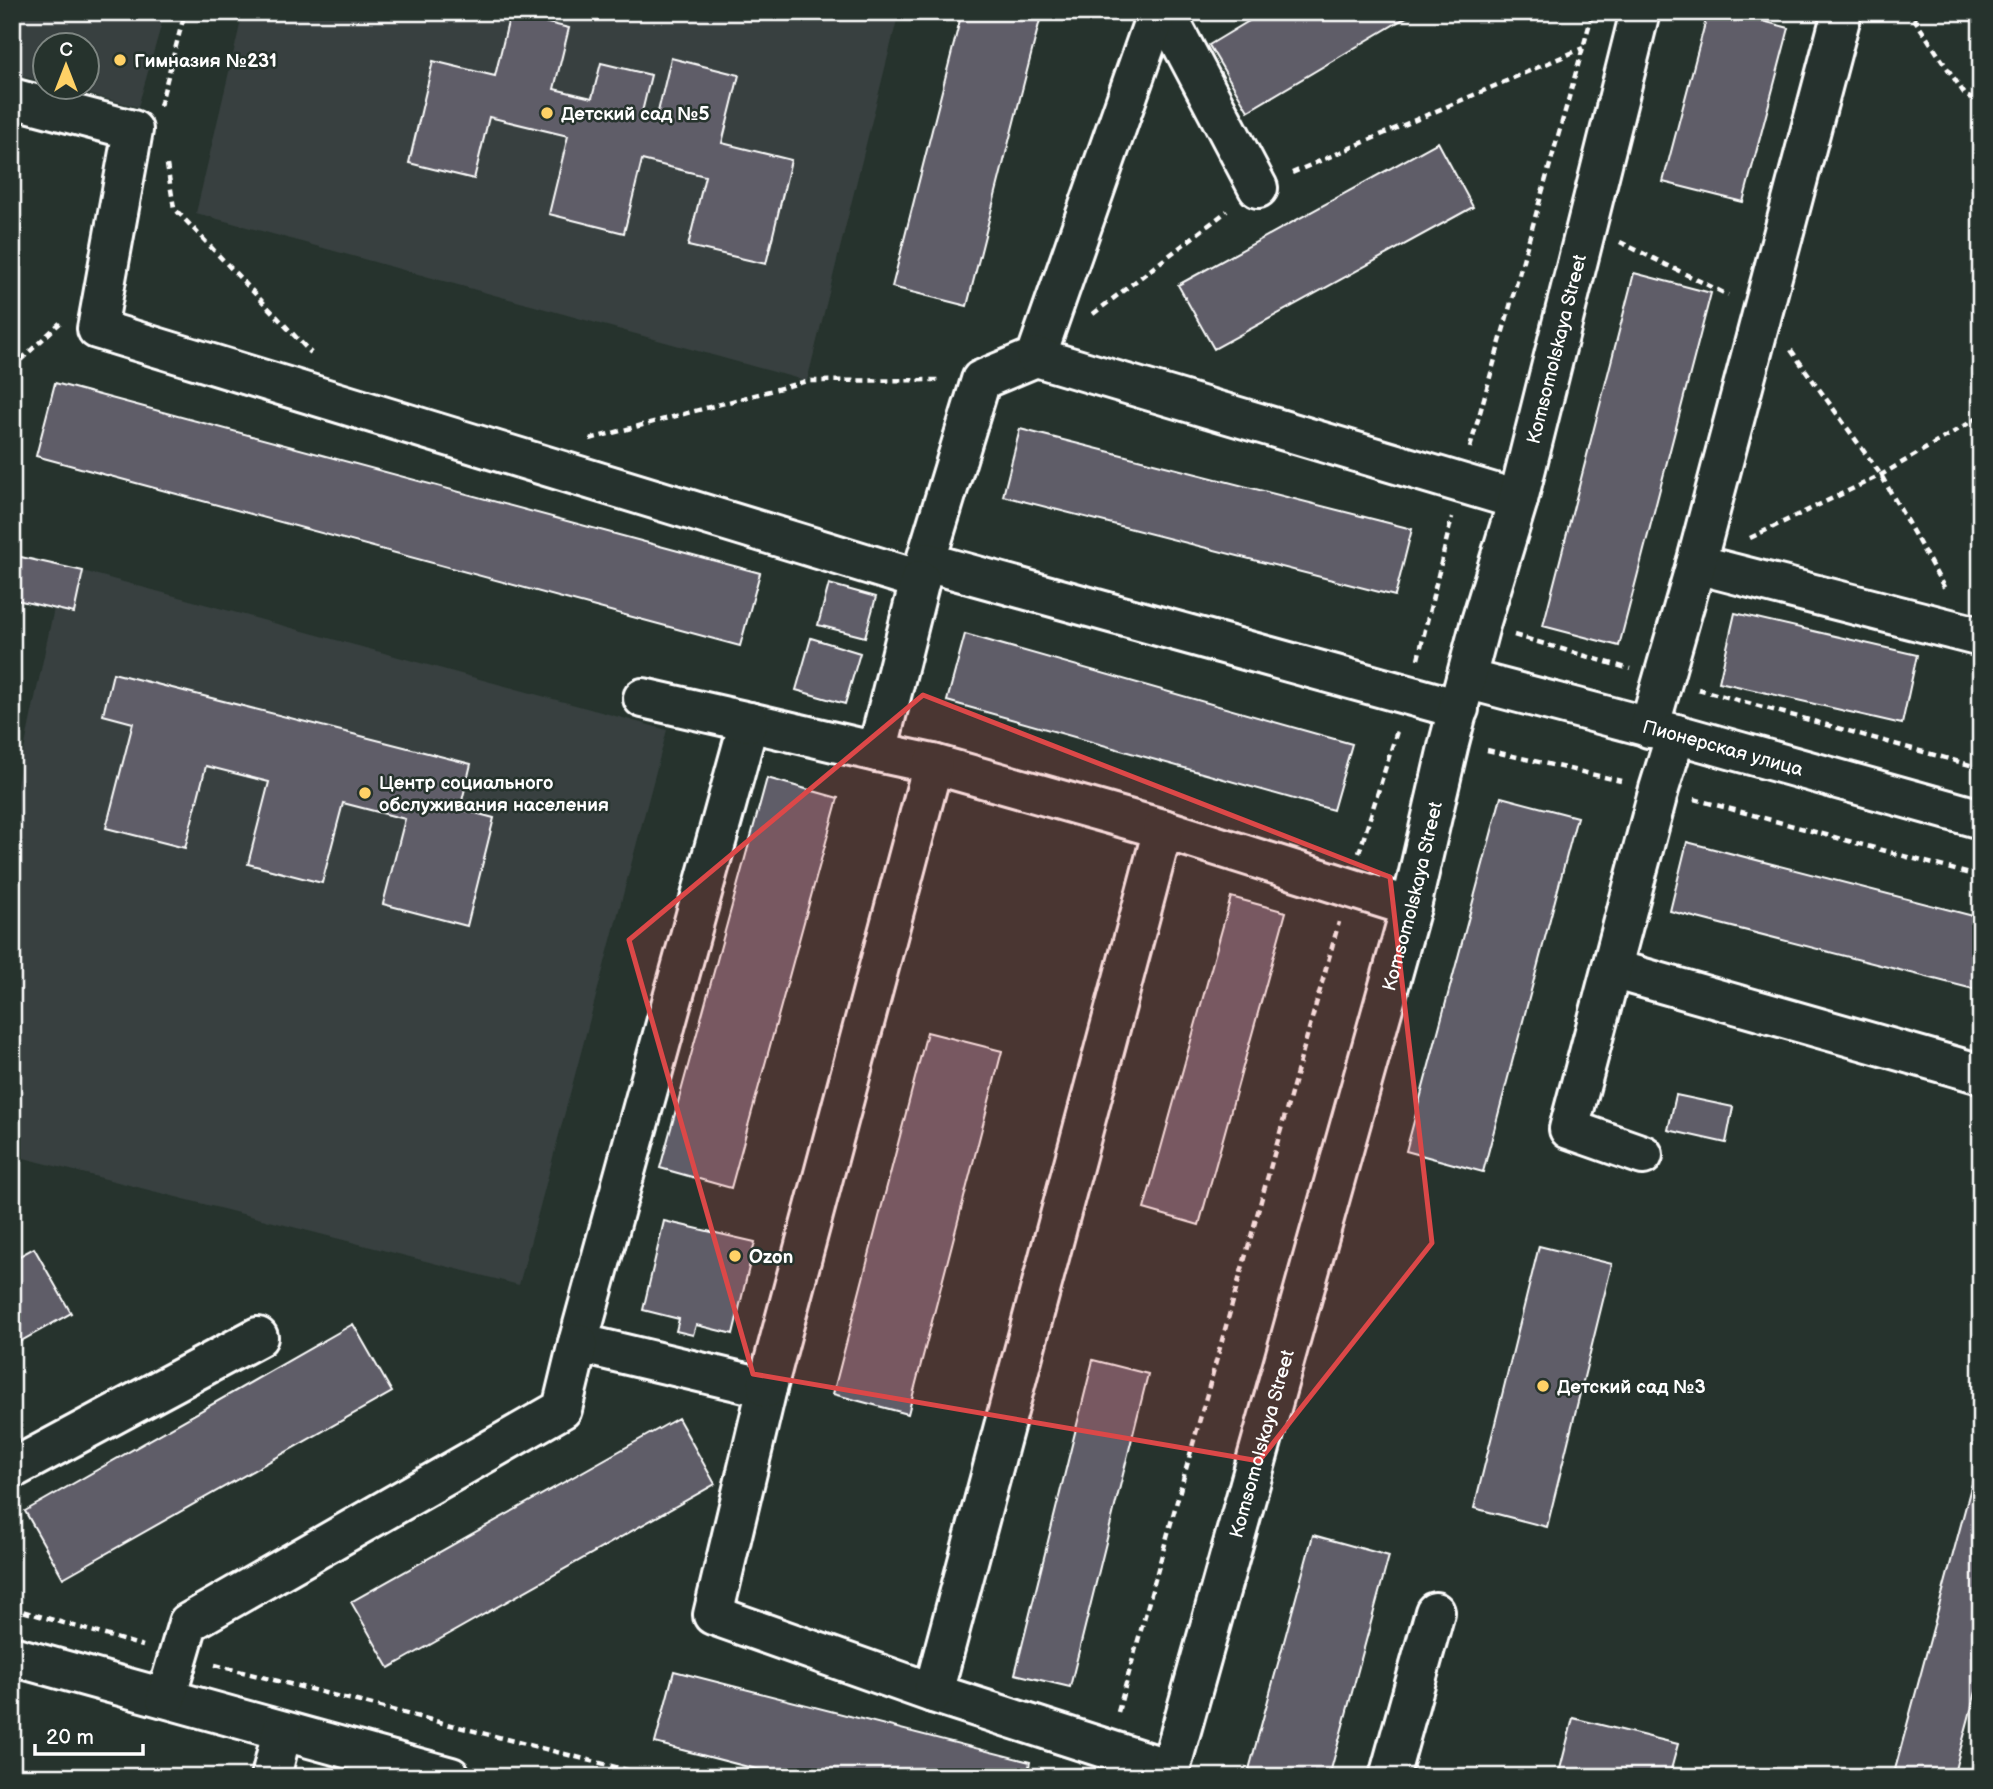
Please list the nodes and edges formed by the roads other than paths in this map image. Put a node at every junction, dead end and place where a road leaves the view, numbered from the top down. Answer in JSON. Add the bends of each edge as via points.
{"nodes":[{"id":1,"x":1157,"y":12,"type":"edge"},
{"id":2,"x":1165,"y":12,"type":"edge"},
{"id":3,"x":1640,"y":12,"type":"edge"},
{"id":4,"x":1842,"y":12,"type":"edge"},
{"id":5,"x":12,"y":98,"type":"edge"},
{"id":6,"x":1258,"y":188,"type":"road end"},
{"id":7,"x":1036,"y":357,"type":"junction"},
{"id":8,"x":1518,"y":499,"type":"junction"},
{"id":9,"x":1696,"y":564,"type":"junction"},
{"id":10,"x":923,"y":571,"type":"junction"},
{"id":11,"x":1975,"y":636,"type":"edge"},
{"id":12,"x":1462,"y":694,"type":"junction"},
{"id":13,"x":643,"y":698,"type":"dead end"},
{"id":14,"x":749,"y":722,"type":"junction"},
{"id":15,"x":1662,"y":731,"type":"junction"},
{"id":16,"x":877,"y":752,"type":"junction"},
{"id":17,"x":933,"y":764,"type":"junction"},
{"id":18,"x":1981,"y":819,"type":"edge"},
{"id":19,"x":1163,"y":829,"type":"junction"},
{"id":20,"x":1411,"y":907,"type":"junction"},
{"id":21,"x":1612,"y":969,"type":"junction"},
{"id":22,"x":1981,"y":1074,"type":"edge"},
{"id":23,"x":1643,"y":1155,"type":"dead end"},
{"id":24,"x":258,"y":1337,"type":"dead end"},
{"id":25,"x":578,"y":1343,"type":"junction"},
{"id":26,"x":767,"y":1388,"type":"junction"},
{"id":27,"x":12,"y":1469,"type":"edge"},
{"id":28,"x":1435,"y":1612,"type":"dead end"},
{"id":29,"x":12,"y":1656,"type":"edge"},
{"id":30,"x":933,"y":1693,"type":"junction"},
{"id":31,"x":166,"y":1698,"type":"junction"},
{"id":32,"x":282,"y":1731,"type":"junction"},
{"id":33,"x":1168,"y":1773,"type":"edge"},
{"id":34,"x":271,"y":1777,"type":"edge"},
{"id":35,"x":452,"y":1777,"type":"edge"},
{"id":36,"x":1389,"y":1777,"type":"edge"}],
"edges":[{"from":1,"to":7,"type":"street"},
{"from":2,"to":6,"type":"street"},
{"from":3,"to":8,"type":"street","name":"Komsomolskaya Street"},
{"from":4,"to":9,"type":"street"},
{"from":5,"to":10,"type":"street","name":"Пионерская улица","via":[[133,130],[97,329]]},
{"from":7,"to":8,"type":"street"},
{"from":7,"to":10,"type":"street","via":[[981,380]]},
{"from":8,"to":12,"type":"street","name":"Komsomolskaya Street"},
{"from":9,"to":11,"type":"street"},
{"from":9,"to":15,"type":"street","via":[[1663,679]]},
{"from":10,"to":12,"type":"street","name":"Пионерская улица"},
{"from":10,"to":16,"type":"street"},
{"from":12,"to":15,"type":"street","name":"Пионерская улица"},
{"from":12,"to":20,"type":"street","name":"Komsomolskaya Street"},
{"from":13,"to":14,"type":"street"},
{"from":14,"to":16,"type":"street"},
{"from":14,"to":25,"type":"street"},
{"from":15,"to":18,"type":"street","name":"Пионерская улица"},
{"from":15,"to":21,"type":"street","via":[[1659,789]]},
{"from":16,"to":17,"type":"street"},
{"from":17,"to":19,"type":"street"},
{"from":17,"to":26,"type":"street"},
{"from":19,"to":20,"type":"street"},
{"from":19,"to":30,"type":"street"},
{"from":20,"to":33,"type":"street","name":"Komsomolskaya Street"},
{"from":21,"to":22,"type":"street"},
{"from":21,"to":23,"type":"street","via":[[1569,1129]]},
{"from":24,"to":27,"type":"street"},
{"from":25,"to":26,"type":"street"},
{"from":25,"to":31,"type":"street","via":[[562,1409],[188,1623]]},
{"from":26,"to":30,"type":"street","via":[[713,1615]]},
{"from":28,"to":36,"type":"street"},
{"from":29,"to":31,"type":"street"},
{"from":30,"to":33,"type":"street"},
{"from":31,"to":32,"type":"street"},
{"from":32,"to":34,"type":"street"},
{"from":32,"to":35,"type":"street"}]}
